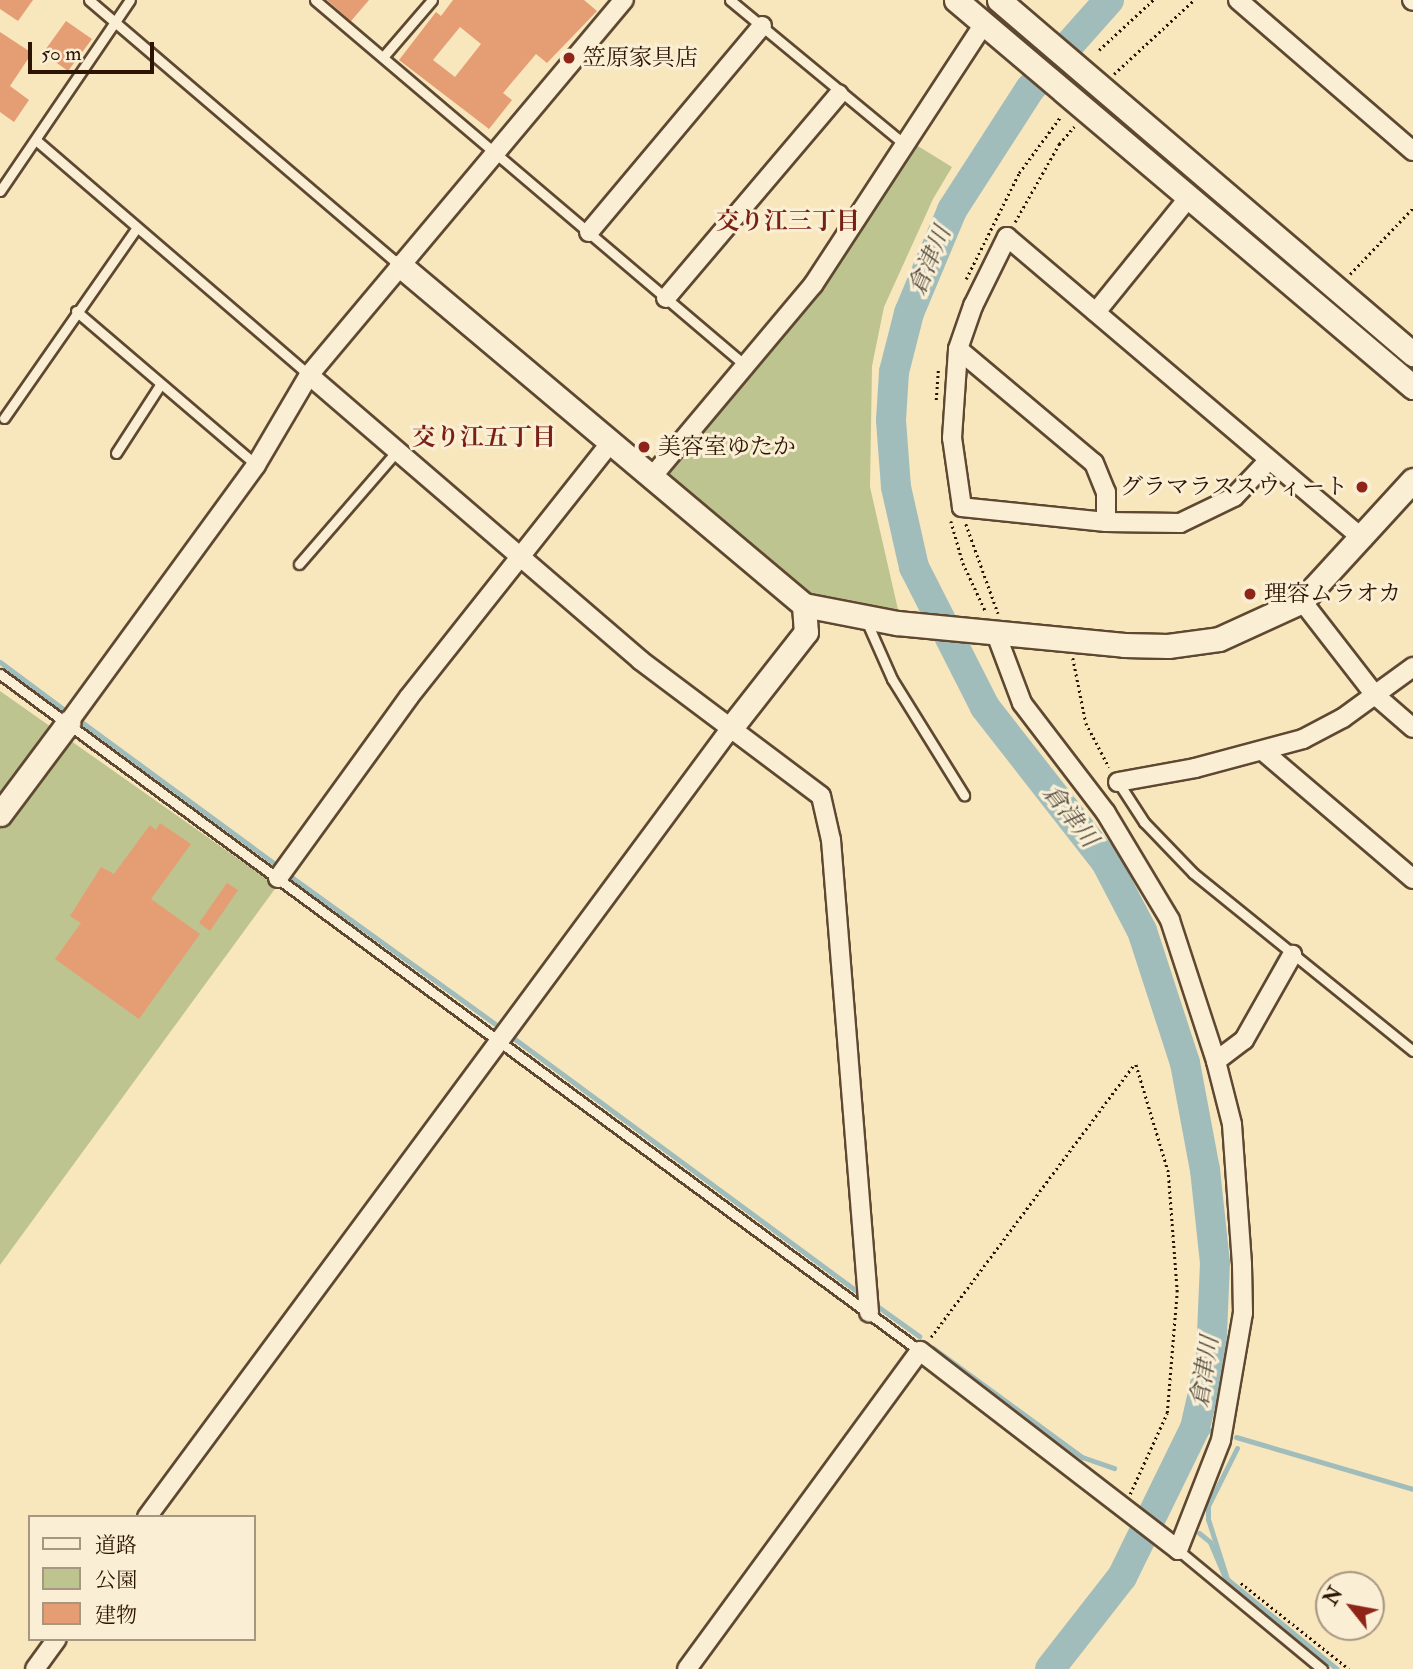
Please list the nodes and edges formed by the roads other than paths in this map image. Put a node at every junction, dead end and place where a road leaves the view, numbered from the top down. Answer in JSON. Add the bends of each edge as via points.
{"nodes":[{"id":1,"x":89,"y":0,"type":"edge"},
{"id":2,"x":130,"y":0,"type":"edge"},
{"id":3,"x":315,"y":0,"type":"edge"},
{"id":4,"x":432,"y":0,"type":"edge"},
{"id":5,"x":624,"y":0,"type":"edge"},
{"id":6,"x":730,"y":0,"type":"edge"},
{"id":7,"x":956,"y":0,"type":"edge"},
{"id":8,"x":999,"y":0,"type":"edge"},
{"id":9,"x":1238,"y":0,"type":"edge"},
{"id":10,"x":117,"y":24,"type":"junction"},
{"id":11,"x":984,"y":24,"type":"junction"},
{"id":12,"x":762,"y":26,"type":"junction"},
{"id":13,"x":383,"y":57,"type":"junction"},
{"id":14,"x":839,"y":94,"type":"junction"},
{"id":15,"x":37,"y":141,"type":"junction"},
{"id":16,"x":903,"y":143,"type":"junction"},
{"id":17,"x":1413,"y":151,"type":"edge"},
{"id":18,"x":496,"y":154,"type":"junction"},
{"id":19,"x":0,"y":191,"type":"edge"},
{"id":20,"x":1189,"y":197,"type":"junction"},
{"id":21,"x":136,"y":229,"type":"junction"},
{"id":22,"x":589,"y":232,"type":"junction"},
{"id":23,"x":401,"y":266,"type":"junction"},
{"id":24,"x":666,"y":298,"type":"junction"},
{"id":25,"x":76,"y":311,"type":"junction"},
{"id":26,"x":1096,"y":312,"type":"junction"},
{"id":27,"x":958,"y":349,"type":"junction"},
{"id":28,"x":1413,"y":355,"type":"edge"},
{"id":29,"x":746,"y":366,"type":"junction"},
{"id":30,"x":309,"y":375,"type":"junction"},
{"id":31,"x":160,"y":385,"type":"junction"},
{"id":32,"x":1413,"y":387,"type":"edge"},
{"id":33,"x":4,"y":418,"type":"dead end"},
{"id":34,"x":609,"y":445,"type":"junction"},
{"id":35,"x":396,"y":452,"type":"junction"},
{"id":36,"x":116,"y":453,"type":"dead end"},
{"id":37,"x":1269,"y":460,"type":"junction"},
{"id":38,"x":256,"y":466,"type":"junction"},
{"id":39,"x":651,"y":478,"type":"junction"},
{"id":40,"x":1413,"y":480,"type":"edge"},
{"id":41,"x":1106,"y":522,"type":"junction"},
{"id":42,"x":1363,"y":539,"type":"junction"},
{"id":43,"x":517,"y":555,"type":"junction"},
{"id":44,"x":299,"y":564,"type":"dead end"},
{"id":45,"x":1302,"y":601,"type":"junction"},
{"id":46,"x":804,"y":606,"type":"junction"},
{"id":47,"x":864,"y":617,"type":"junction"},
{"id":48,"x":995,"y":634,"type":"junction"},
{"id":49,"x":1413,"y":667,"type":"edge"},
{"id":50,"x":0,"y":674,"type":"edge"},
{"id":51,"x":1375,"y":695,"type":"junction"},
{"id":52,"x":68,"y":723,"type":"junction"},
{"id":53,"x":1413,"y":728,"type":"edge"},
{"id":54,"x":730,"y":729,"type":"junction"},
{"id":55,"x":1264,"y":752,"type":"junction"},
{"id":56,"x":1118,"y":782,"type":"joint"},
{"id":57,"x":964,"y":795,"type":"dead end"},
{"id":58,"x":0,"y":814,"type":"edge"},
{"id":59,"x":278,"y":878,"type":"junction"},
{"id":60,"x":1413,"y":879,"type":"edge"},
{"id":61,"x":1292,"y":955,"type":"junction"},
{"id":62,"x":499,"y":1038,"type":"junction"},
{"id":63,"x":1413,"y":1051,"type":"edge"},
{"id":64,"x":1216,"y":1061,"type":"junction"},
{"id":65,"x":869,"y":1312,"type":"junction"},
{"id":66,"x":920,"y":1351,"type":"junction"},
{"id":67,"x":148,"y":1515,"type":"edge"},
{"id":68,"x":1174,"y":1547,"type":"junction"},
{"id":69,"x":56,"y":1641,"type":"edge"},
{"id":70,"x":35,"y":1669,"type":"edge"},
{"id":71,"x":687,"y":1669,"type":"edge"},
{"id":72,"x":1322,"y":1669,"type":"edge"}],
"edges":[{"from":1,"to":10,"type":"lane"},
{"from":2,"to":10,"type":"lane"},
{"from":3,"to":13,"type":"lane"},
{"from":4,"to":13,"type":"lane"},
{"from":5,"to":18,"type":"street"},
{"from":6,"to":12,"type":"lane"},
{"from":7,"to":11,"type":"street"},
{"from":8,"to":28,"type":"street"},
{"from":9,"to":17,"type":"street"},
{"from":10,"to":15,"type":"lane"},
{"from":10,"to":23,"type":"lane"},
{"from":11,"to":16,"type":"street"},
{"from":11,"to":20,"type":"street"},
{"from":12,"to":14,"type":"lane"},
{"from":12,"to":22,"type":"street"},
{"from":13,"to":18,"type":"lane"},
{"from":14,"to":16,"type":"lane"},
{"from":14,"to":24,"type":"street"},
{"from":15,"to":19,"type":"lane"},
{"from":15,"to":21,"type":"lane"},
{"from":16,"to":29,"type":"street","via":[[813,285]]},
{"from":18,"to":22,"type":"lane"},
{"from":18,"to":23,"type":"street"},
{"from":20,"to":26,"type":"street"},
{"from":20,"to":32,"type":"street"},
{"from":21,"to":25,"type":"lane"},
{"from":21,"to":30,"type":"lane"},
{"from":22,"to":24,"type":"lane"},
{"from":23,"to":30,"type":"street"},
{"from":23,"to":34,"type":"street"},
{"from":24,"to":29,"type":"lane"},
{"from":25,"to":31,"type":"lane"},
{"from":25,"to":33,"type":"lane"},
{"from":26,"to":27,"type":"street","via":[[1007,237]]},
{"from":26,"to":37,"type":"street"},
{"from":27,"to":41,"type":"street","via":[[1094,463],[1106,492]]},
{"from":27,"to":41,"type":"street","via":[[952,438],[962,507]]},
{"from":29,"to":39,"type":"street"},
{"from":30,"to":35,"type":"street"},
{"from":30,"to":38,"type":"street"},
{"from":31,"to":36,"type":"lane"},
{"from":31,"to":38,"type":"lane"},
{"from":34,"to":39,"type":"street"},
{"from":34,"to":43,"type":"street"},
{"from":35,"to":43,"type":"street"},
{"from":35,"to":44,"type":"lane"},
{"from":37,"to":41,"type":"street","via":[[1234,497],[1198,518],[1156,525]]},
{"from":37,"to":42,"type":"street"},
{"from":38,"to":52,"type":"street"},
{"from":39,"to":46,"type":"street"},
{"from":40,"to":42,"type":"street"},
{"from":42,"to":45,"type":"street"},
{"from":43,"to":54,"type":"street","via":[[639,660]]},
{"from":43,"to":59,"type":"street"},
{"from":45,"to":48,"type":"street","via":[[1241,631],[1193,643],[1143,646]]},
{"from":45,"to":51,"type":"street"},
{"from":46,"to":47,"type":"street"},
{"from":46,"to":54,"type":"street","via":[[806,632]]},
{"from":47,"to":48,"type":"street"},
{"from":47,"to":57,"type":"lane","via":[[892,679]]},
{"from":48,"to":64,"type":"street","via":[[1022,703],[1106,813],[1170,920]]},
{"from":49,"to":51,"type":"street"},
{"from":50,"to":52,"type":"lane"},
{"from":51,"to":53,"type":"street"},
{"from":51,"to":55,"type":"street","via":[[1343,718]]},
{"from":52,"to":58,"type":"street"},
{"from":52,"to":59,"type":"lane"},
{"from":54,"to":62,"type":"street"},
{"from":54,"to":65,"type":"street","via":[[821,796],[831,840]]},
{"from":55,"to":56,"type":"street"},
{"from":55,"to":60,"type":"street"},
{"from":56,"to":61,"type":"lane","via":[[1163,845]]},
{"from":59,"to":62,"type":"lane"},
{"from":61,"to":63,"type":"lane"},
{"from":61,"to":64,"type":"street","via":[[1244,1040]]},
{"from":62,"to":65,"type":"lane"},
{"from":62,"to":67,"type":"street"},
{"from":64,"to":68,"type":"street","via":[[1232,1124],[1238,1177],[1243,1313],[1221,1440]]},
{"from":65,"to":66,"type":"lane"},
{"from":66,"to":68,"type":"street"},
{"from":66,"to":71,"type":"street"},
{"from":68,"to":72,"type":"lane"},
{"from":69,"to":70,"type":"street"}]}
